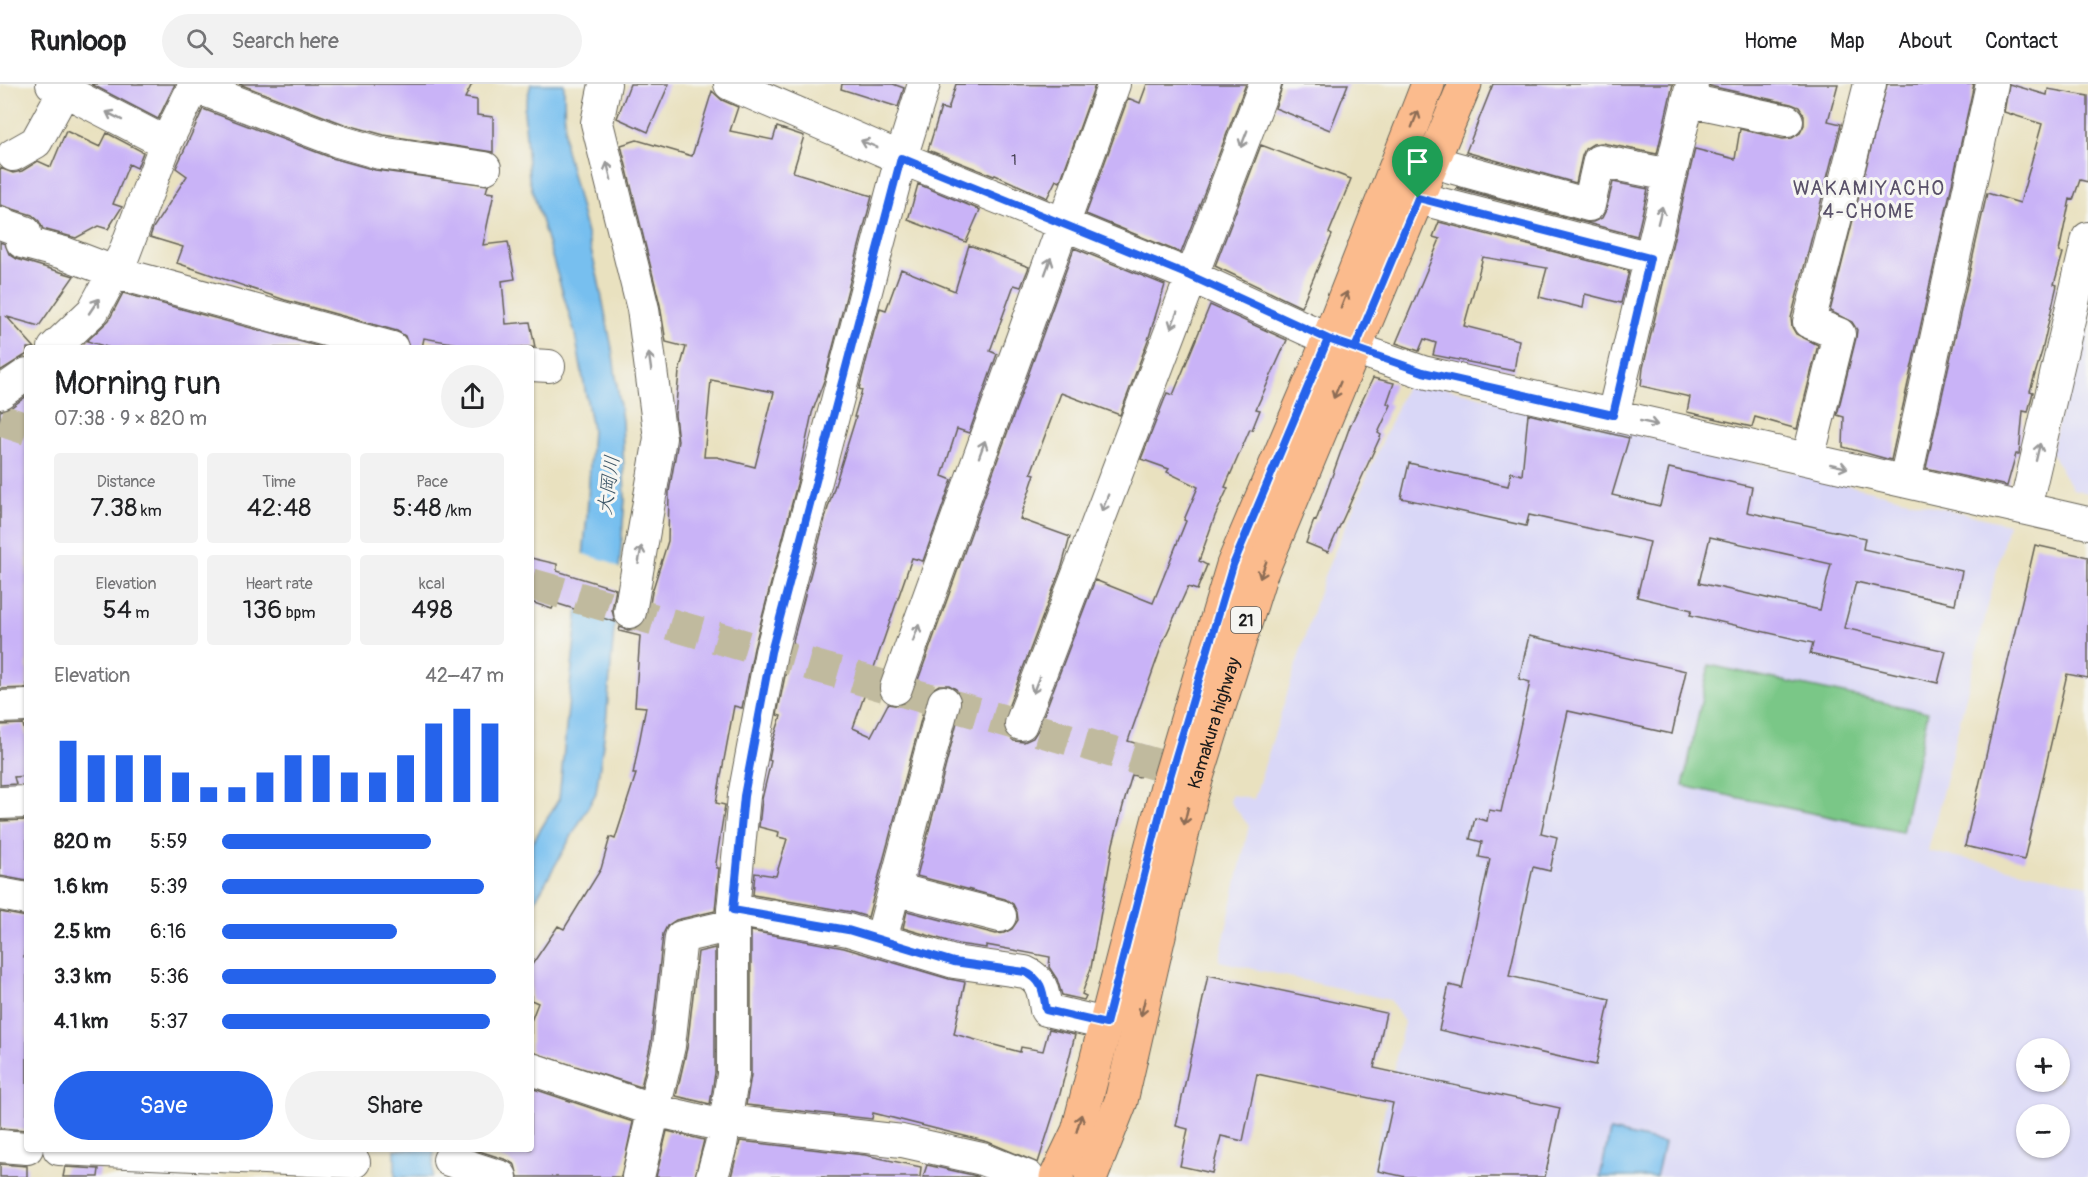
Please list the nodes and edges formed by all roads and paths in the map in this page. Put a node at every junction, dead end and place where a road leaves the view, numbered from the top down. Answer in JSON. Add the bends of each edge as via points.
{"nodes":[{"id":1,"x":605,"y":84,"type":"edge"},
{"id":2,"x":730,"y":84,"type":"edge"},
{"id":3,"x":924,"y":84,"type":"edge"},
{"id":4,"x":1114,"y":84,"type":"edge"},
{"id":5,"x":1265,"y":84,"type":"edge"},
{"id":6,"x":1428,"y":84,"type":"edge"},
{"id":7,"x":1465,"y":84,"type":"edge"},
{"id":8,"x":1870,"y":84,"type":"edge"},
{"id":9,"x":1992,"y":84,"type":"edge"},
{"id":10,"x":195,"y":85,"type":"edge"},
{"id":11,"x":69,"y":89,"type":"edge"},
{"id":12,"x":1690,"y":92,"type":"edge"},
{"id":13,"x":1787,"y":121,"type":"dead end"},
{"id":14,"x":166,"y":143,"type":"junction"},
{"id":15,"x":13,"y":155,"type":"dead end"},
{"id":16,"x":901,"y":158,"type":"junction"},
{"id":17,"x":1451,"y":166,"type":"dead end"},
{"id":18,"x":485,"y":168,"type":"dead end"},
{"id":19,"x":1670,"y":175,"type":"junction"},
{"id":20,"x":1418,"y":198,"type":"junction"},
{"id":21,"x":0,"y":223,"type":"edge"},
{"id":22,"x":1063,"y":223,"type":"junction"},
{"id":23,"x":2088,"y":238,"type":"edge"},
{"id":24,"x":1650,"y":258,"type":"junction"},
{"id":25,"x":114,"y":272,"type":"junction"},
{"id":26,"x":1191,"y":276,"type":"junction"},
{"id":27,"x":1342,"y":343,"type":"junction"},
{"id":28,"x":57,"y":345,"type":"edge"},
{"id":29,"x":381,"y":345,"type":"edge"},
{"id":30,"x":24,"y":376,"type":"edge"},
{"id":31,"x":0,"y":393,"type":"edge"},
{"id":32,"x":1613,"y":415,"type":"junction"},
{"id":33,"x":1808,"y":459,"type":"junction"},
{"id":34,"x":1905,"y":481,"type":"junction"},
{"id":35,"x":2025,"y":508,"type":"junction"},
{"id":36,"x":2088,"y":523,"type":"edge"},
{"id":37,"x":630,"y":612,"type":"dead end"},
{"id":38,"x":896,"y":688,"type":"dead end"},
{"id":39,"x":944,"y":702,"type":"dead end"},
{"id":40,"x":24,"y":706,"type":"edge"},
{"id":41,"x":0,"y":707,"type":"edge"},
{"id":42,"x":1021,"y":724,"type":"dead end"},
{"id":43,"x":24,"y":802,"type":"edge"},
{"id":44,"x":0,"y":803,"type":"edge"},
{"id":45,"x":895,"y":889,"type":"junction"},
{"id":46,"x":0,"y":894,"type":"edge"},
{"id":47,"x":24,"y":898,"type":"edge"},
{"id":48,"x":1000,"y":916,"type":"dead end"},
{"id":49,"x":733,"y":917,"type":"junction"},
{"id":50,"x":881,"y":940,"type":"junction"},
{"id":51,"x":1106,"y":1024,"type":"junction"},
{"id":52,"x":534,"y":1070,"type":"edge"},
{"id":53,"x":654,"y":1110,"type":"junction"},
{"id":54,"x":725,"y":1124,"type":"junction"},
{"id":55,"x":0,"y":1146,"type":"edge"},
{"id":56,"x":24,"y":1148,"type":"edge"},
{"id":57,"x":69,"y":1152,"type":"edge"},
{"id":58,"x":186,"y":1160,"type":"edge"},
{"id":59,"x":449,"y":1160,"type":"dead end"},
{"id":60,"x":271,"y":1161,"type":"edge"},
{"id":61,"x":354,"y":1162,"type":"dead end"},
{"id":62,"x":111,"y":1164,"type":"edge"},
{"id":63,"x":1058,"y":1174,"type":"edge"},
{"id":64,"x":1099,"y":1176,"type":"edge"},
{"id":65,"x":501,"y":1177,"type":"edge"},
{"id":66,"x":638,"y":1177,"type":"edge"},
{"id":67,"x":712,"y":1177,"type":"edge"},
{"id":68,"x":1028,"y":1177,"type":"edge"}],
"edges":[{"from":37,"to":1,"type":"street","one_way":true,"via":[[660,438],[643,309],[597,123]]},
{"from":16,"to":2,"type":"street","one_way":true},
{"from":3,"to":16,"type":"street"},
{"from":4,"to":22,"type":"street"},
{"from":5,"to":26,"type":"street","one_way":true},
{"from":27,"to":6,"type":"main road","name":"Kamakura highway","number":"21","one_way":true},
{"from":7,"to":20,"type":"main road","name":"Kamakura highway","number":"21"},
{"from":8,"to":33,"type":"street","via":[[1809,322],[1839,334]]},
{"from":9,"to":34,"type":"street"},
{"from":10,"to":14,"type":"street"},
{"from":10,"to":18,"type":"street","via":[[338,141],[380,153]]},
{"from":14,"to":11,"type":"street","one_way":true},
{"from":11,"to":15,"type":"street","via":[[36,142]]},
{"from":12,"to":13,"type":"street"},
{"from":12,"to":19,"type":"street"},
{"from":14,"to":25,"type":"street"},
{"from":16,"to":22,"type":"street"},
{"from":16,"to":49,"type":"street","via":[[771,652],[744,796]]},
{"from":17,"to":19,"type":"street","via":[[1589,205],[1599,161]]},
{"from":24,"to":19,"type":"street","one_way":true},
{"from":20,"to":24,"type":"street"},
{"from":20,"to":27,"type":"main road","name":"Kamakura highway","number":"21"},
{"from":21,"to":25,"type":"street","via":[[25,232],[22,242]]},
{"from":22,"to":26,"type":"street"},
{"from":38,"to":22,"type":"street","one_way":true},
{"from":35,"to":23,"type":"street","one_way":true},
{"from":24,"to":32,"type":"street"},
{"from":28,"to":25,"type":"street","one_way":true,"via":[[93,311]]},
{"from":25,"to":29,"type":"street"},
{"from":26,"to":27,"type":"street"},
{"from":26,"to":42,"type":"street","one_way":true},
{"from":27,"to":32,"type":"street","via":[[1423,372]]},
{"from":27,"to":51,"type":"main road","name":"Kamakura highway","number":"21","via":[[1233,565],[1166,790]]},
{"from":27,"to":64,"type":"main road","name":"Kamakura highway","number":"21","one_way":true,"via":[[1260,576],[1191,796],[1121,1101]]},
{"from":30,"to":31,"type":"street"},
{"from":32,"to":33,"type":"street","one_way":true},
{"from":33,"to":34,"type":"street","one_way":true},
{"from":34,"to":35,"type":"street"},
{"from":35,"to":36,"type":"street"},
{"from":39,"to":45,"type":"street"},
{"from":40,"to":41,"type":"street"},
{"from":43,"to":44,"type":"street"},
{"from":45,"to":48,"type":"street"},
{"from":45,"to":50,"type":"street"},
{"from":46,"to":47,"type":"street"},
{"from":49,"to":50,"type":"street","via":[[848,930]]},
{"from":49,"to":53,"type":"street","via":[[681,937],[669,1046]]},
{"from":49,"to":54,"type":"street","via":[[733,1075]]},
{"from":50,"to":51,"type":"street","via":[[954,962],[1025,972],[1036,977],[1046,1010]]},
{"from":63,"to":51,"type":"main road","name":"Kamakura highway","number":"21","one_way":true,"via":[[1078,1131]]},
{"from":52,"to":53,"type":"street"},
{"from":53,"to":54,"type":"street"},
{"from":53,"to":66,"type":"street"},
{"from":54,"to":67,"type":"street"},
{"from":54,"to":68,"type":"street","via":[[902,1141],[981,1159]]},
{"from":55,"to":56,"type":"street"},
{"from":57,"to":62,"type":"street"},
{"from":58,"to":60,"type":"street"},
{"from":58,"to":62,"type":"street"},
{"from":59,"to":65,"type":"street"},
{"from":60,"to":61,"type":"street"},
{"from":63,"to":64,"type":"street"}]}
